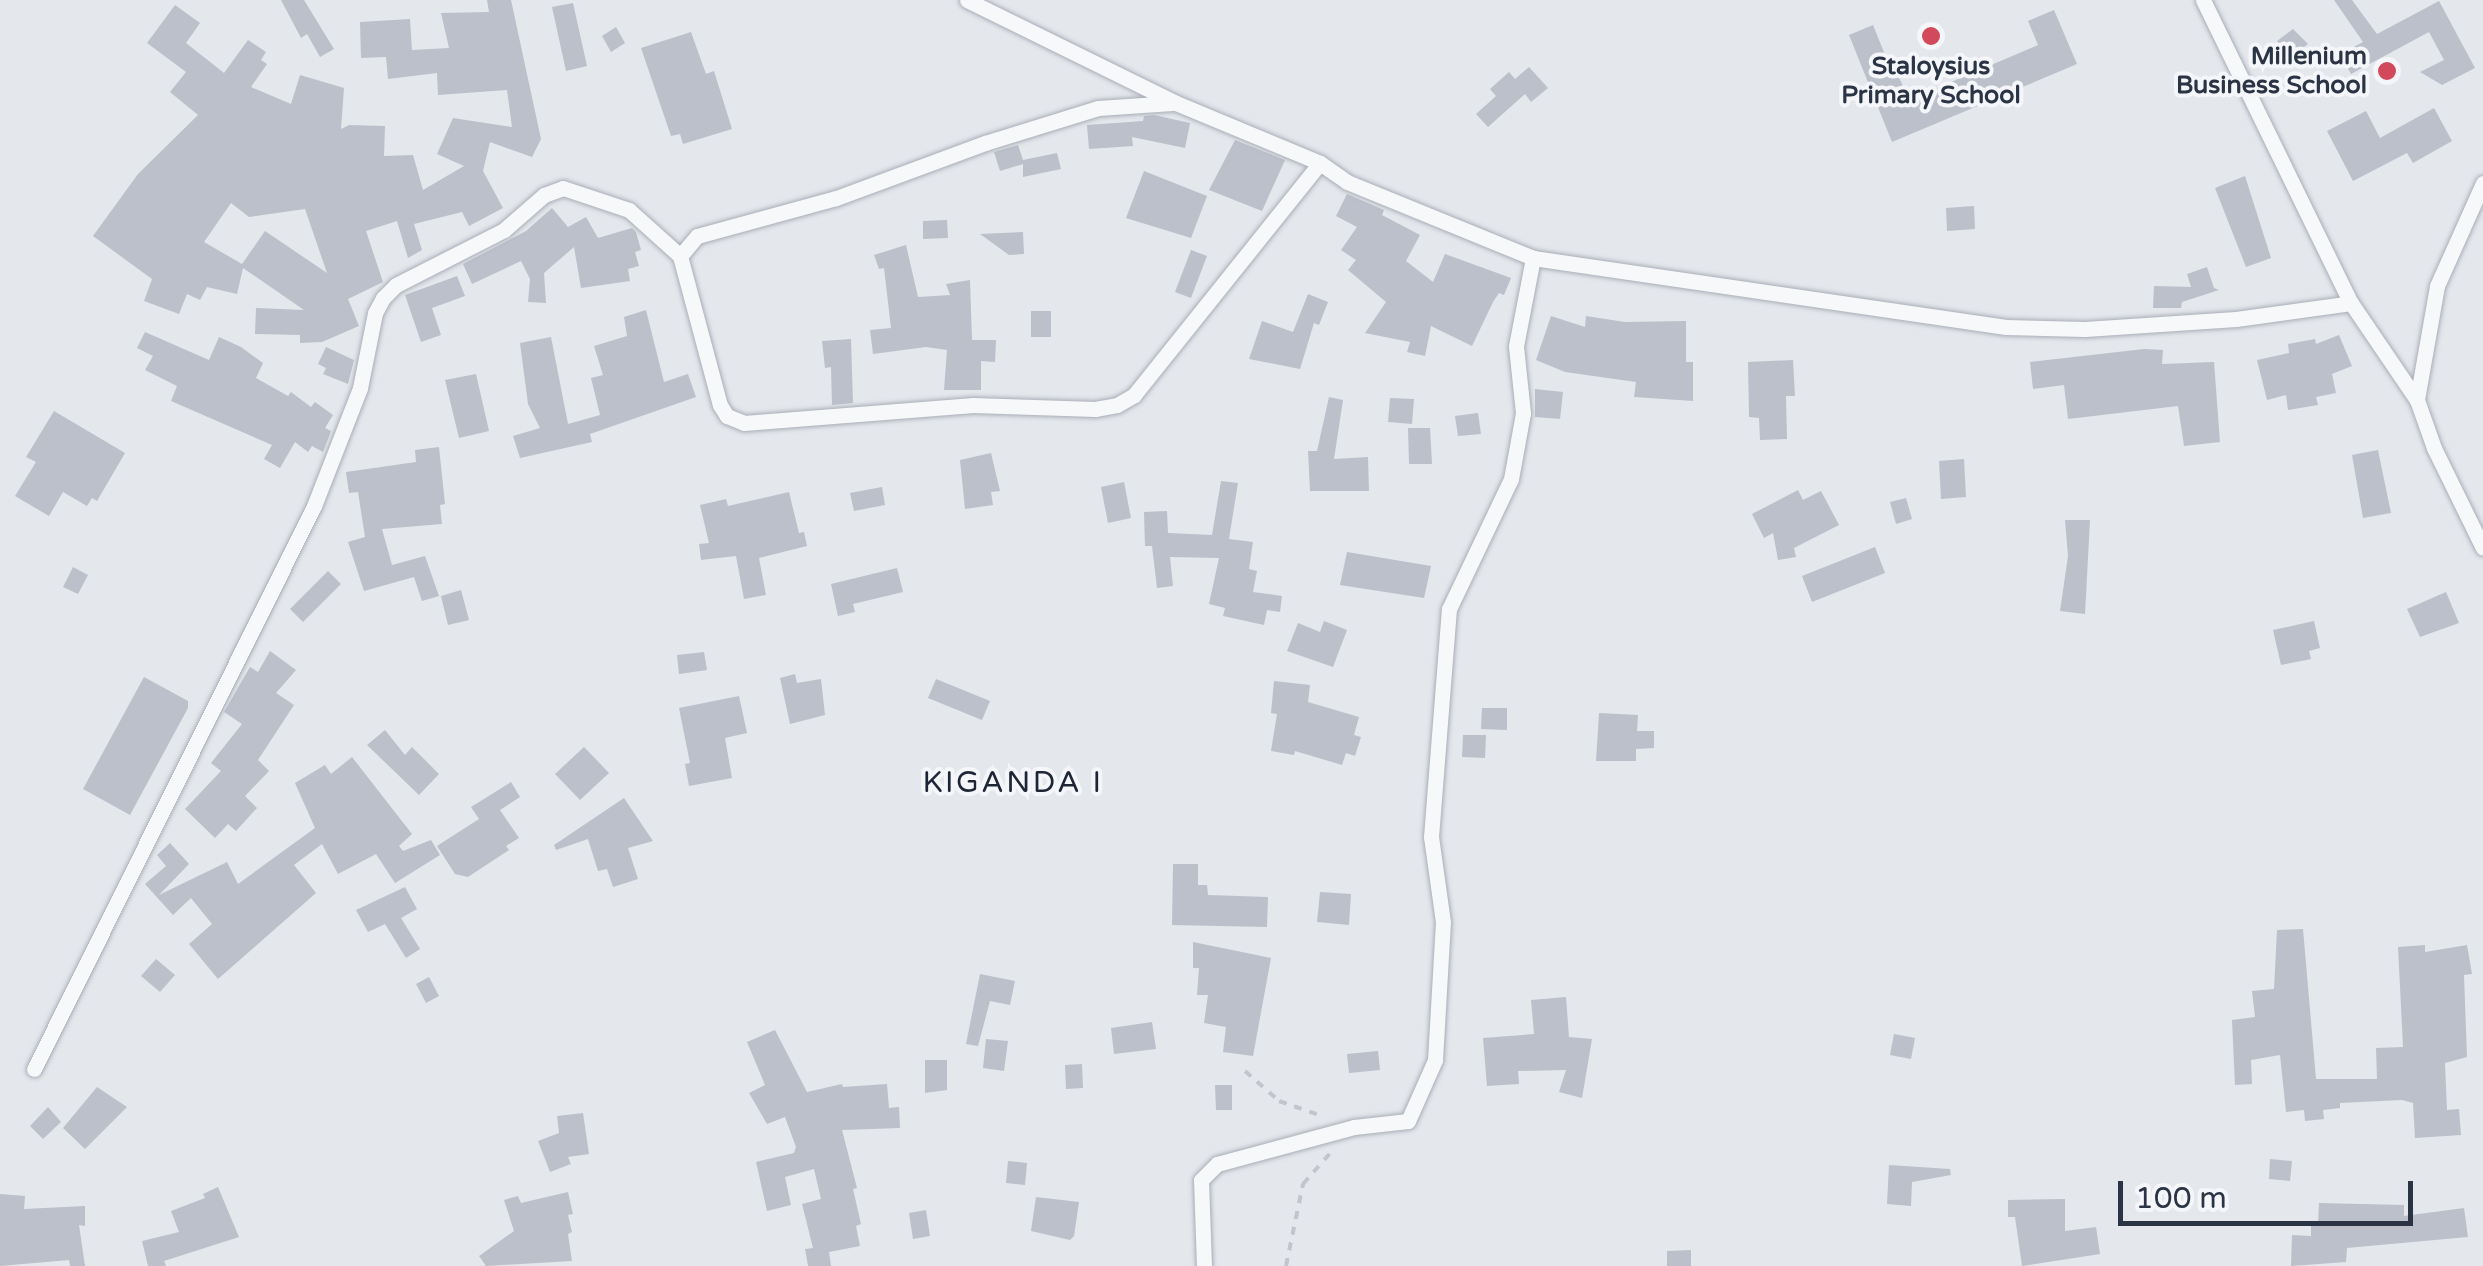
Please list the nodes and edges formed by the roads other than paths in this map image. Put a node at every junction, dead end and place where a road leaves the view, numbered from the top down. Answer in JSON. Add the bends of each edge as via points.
{"nodes":[{"id":1,"x":967,"y":0,"type":"edge"},
{"id":2,"x":2203,"y":0,"type":"edge"},
{"id":3,"x":1176,"y":102,"type":"junction"},
{"id":4,"x":1320,"y":163,"type":"junction"},
{"id":5,"x":2483,"y":183,"type":"edge"},
{"id":6,"x":680,"y":256,"type":"junction"},
{"id":7,"x":1533,"y":258,"type":"junction"},
{"id":8,"x":2351,"y":303,"type":"junction"},
{"id":9,"x":2417,"y":400,"type":"junction"},
{"id":10,"x":2483,"y":548,"type":"edge"},
{"id":11,"x":34,"y":1069,"type":"dead end"},
{"id":12,"x":1204,"y":1266,"type":"edge"}],
"edges":[{"from":1,"to":3,"type":"street"},
{"from":2,"to":8,"type":"street"},
{"from":3,"to":4,"type":"street"},
{"from":3,"to":6,"type":"street","via":[[1079,113],[836,198],[696,236]]},
{"from":4,"to":6,"type":"street","via":[[1134,394],[1095,408],[974,405],[744,422],[727,416]]},
{"from":4,"to":7,"type":"street","via":[[1347,182]]},
{"from":5,"to":9,"type":"street","via":[[2437,286]]},
{"from":6,"to":11,"type":"street","via":[[629,210],[563,188],[544,195],[504,230],[383,298],[360,388],[314,506]]},
{"from":7,"to":8,"type":"street","via":[[2006,327],[2236,319]]},
{"from":7,"to":12,"type":"street","via":[[1516,346],[1523,413],[1511,479],[1449,609],[1431,837],[1443,922],[1435,1060],[1408,1121],[1354,1127],[1217,1164],[1201,1180]]},
{"from":8,"to":9,"type":"street"},
{"from":9,"to":10,"type":"street"}]}
